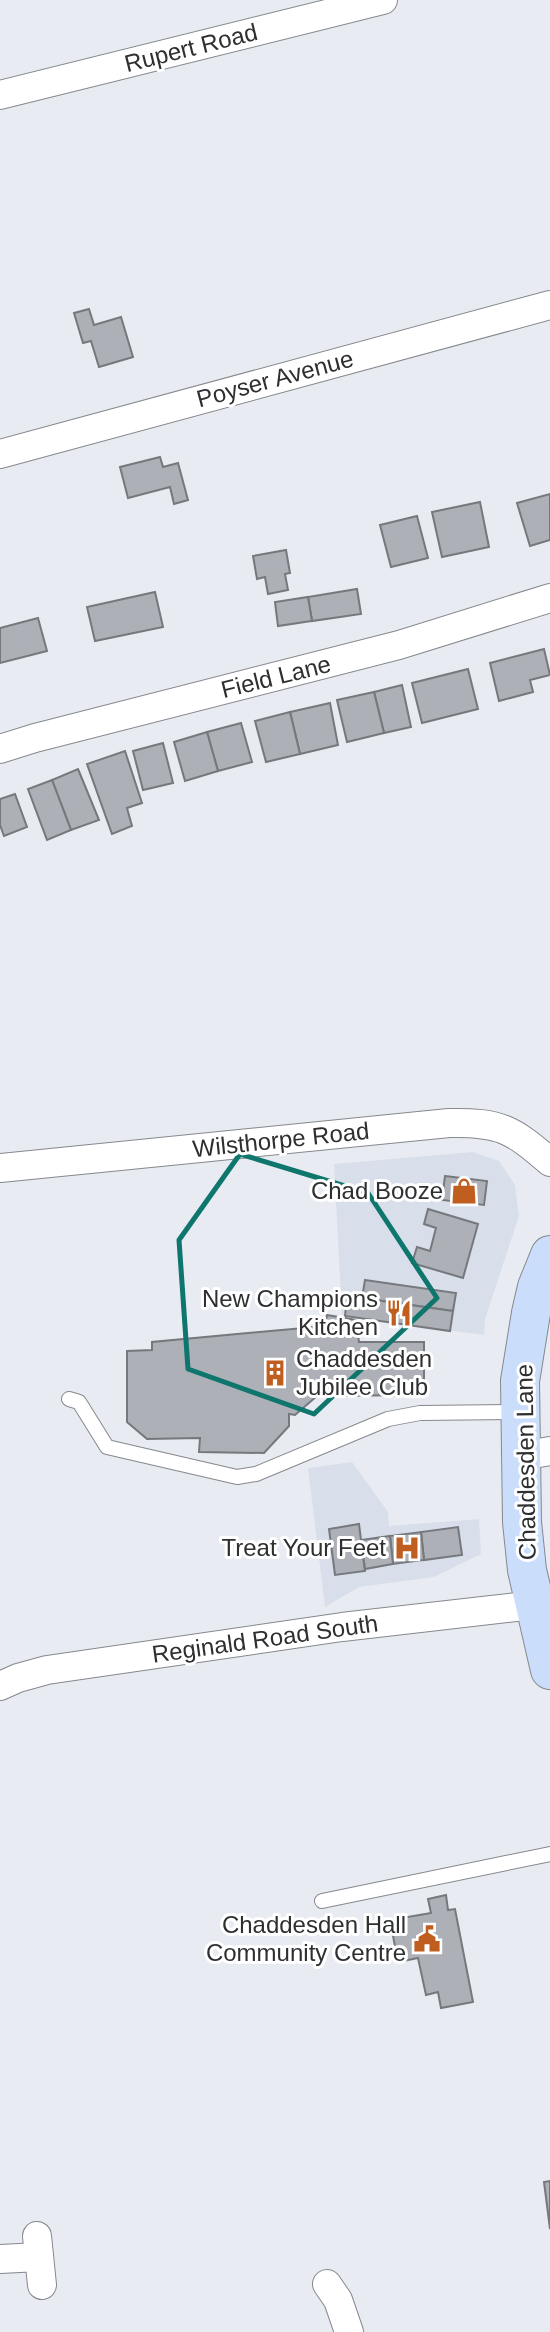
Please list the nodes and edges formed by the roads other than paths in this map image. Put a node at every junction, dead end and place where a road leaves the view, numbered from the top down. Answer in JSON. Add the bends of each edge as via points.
{"nodes":[{"id":1,"x":383,"y":0,"type":"edge"},
{"id":2,"x":0,"y":95,"type":"edge"},
{"id":3,"x":550,"y":305,"type":"edge"},
{"id":4,"x":0,"y":454,"type":"edge"},
{"id":5,"x":550,"y":598,"type":"edge"},
{"id":6,"x":0,"y":749,"type":"edge"},
{"id":7,"x":550,"y":1162,"type":"edge"},
{"id":8,"x":0,"y":1168,"type":"edge"},
{"id":9,"x":550,"y":1255,"type":"edge"},
{"id":10,"x":69,"y":1399,"type":"dead end"},
{"id":11,"x":521,"y":1412,"type":"junction"},
{"id":12,"x":535,"y":1454,"type":"edge"},
{"id":13,"x":534,"y":1605,"type":"junction"},
{"id":14,"x":550,"y":1671,"type":"edge"},
{"id":15,"x":0,"y":1686,"type":"edge"},
{"id":16,"x":550,"y":1854,"type":"edge"},
{"id":17,"x":323,"y":1901,"type":"dead end"},
{"id":18,"x":0,"y":2259,"type":"edge"},
{"id":19,"x":327,"y":2284,"type":"dead end"},
{"id":20,"x":42,"y":2285,"type":"dead end"},
{"id":21,"x":349,"y":2332,"type":"edge"}],
"edges":[{"from":1,"to":2,"type":"street","name":"Rupert Road"},
{"from":3,"to":4,"type":"street","name":"Poyser Avenue"},
{"from":5,"to":6,"type":"street","name":"Field Lane","via":[[399,645]]},
{"from":7,"to":8,"type":"street","name":"Wilsthorpe Road","via":[[504,1127],[469,1122]]},
{"from":9,"to":11,"type":"street","name":"Chaddesden Lane","via":[[527,1331]]},
{"from":10,"to":11,"type":"lane","via":[[79,1402],[107,1447],[237,1477],[256,1474],[396,1417]]},
{"from":11,"to":12,"type":"street","name":"Chaddesden Lane"},
{"from":12,"to":13,"type":"street","name":"Chaddesden Lane","via":[[522,1521]]},
{"from":13,"to":14,"type":"street","name":"Chaddesden Lane"},
{"from":13,"to":15,"type":"street","name":"Reginald Road South","via":[[342,1627],[47,1670]]},
{"from":16,"to":17,"type":"lane"},
{"from":18,"to":20,"type":"street","via":[[38,2247]]},
{"from":19,"to":21,"type":"street"}]}
